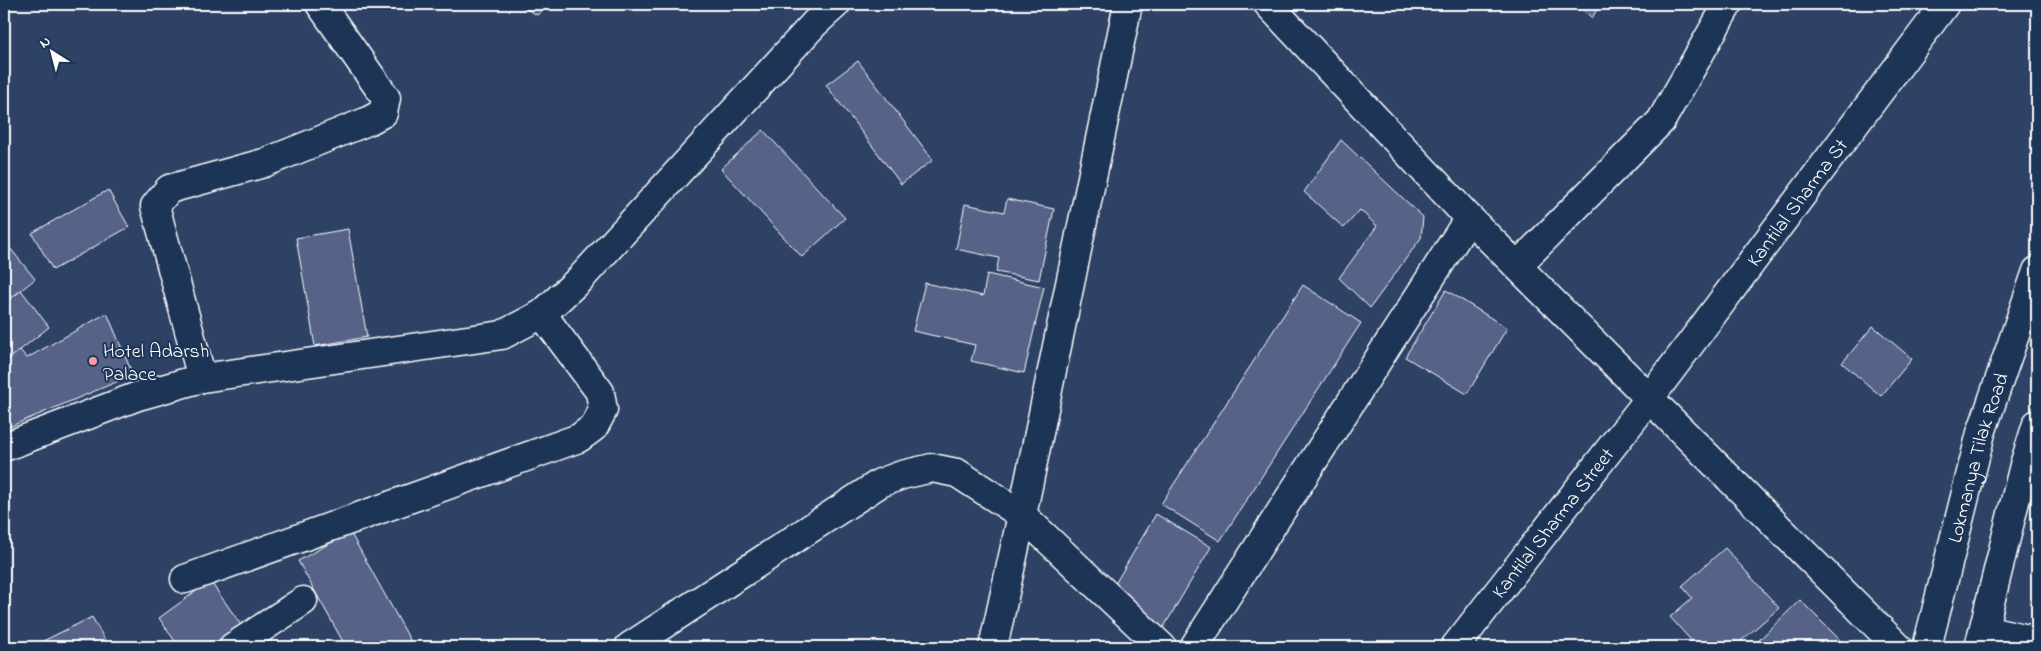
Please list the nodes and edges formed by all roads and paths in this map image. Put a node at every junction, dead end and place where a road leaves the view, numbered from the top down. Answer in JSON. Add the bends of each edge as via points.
{"nodes":[{"id":1,"x":320,"y":4,"type":"edge"},
{"id":2,"x":836,"y":4,"type":"edge"},
{"id":3,"x":1128,"y":4,"type":"edge"},
{"id":4,"x":1268,"y":4,"type":"edge"},
{"id":5,"x":1728,"y":4,"type":"edge"},
{"id":6,"x":1945,"y":4,"type":"edge"},
{"id":7,"x":1469,"y":218,"type":"junction"},
{"id":8,"x":1517,"y":266,"type":"junction"},
{"id":9,"x":2037,"y":271,"type":"edge"},
{"id":10,"x":542,"y":314,"type":"junction"},
{"id":11,"x":202,"y":378,"type":"junction"},
{"id":12,"x":1649,"y":398,"type":"junction"},
{"id":13,"x":2037,"y":424,"type":"edge"},
{"id":14,"x":4,"y":447,"type":"edge"},
{"id":15,"x":1022,"y":515,"type":"junction"},
{"id":16,"x":185,"y":580,"type":"dead end"},
{"id":17,"x":303,"y":601,"type":"dead end"},
{"id":18,"x":1981,"y":638,"type":"edge"},
{"id":19,"x":2037,"y":642,"type":"edge"},
{"id":20,"x":233,"y":647,"type":"edge"},
{"id":21,"x":629,"y":647,"type":"edge"},
{"id":22,"x":993,"y":647,"type":"edge"},
{"id":23,"x":1162,"y":647,"type":"edge"},
{"id":24,"x":1194,"y":647,"type":"edge"},
{"id":25,"x":1455,"y":647,"type":"edge"},
{"id":26,"x":1898,"y":647,"type":"edge"},
{"id":27,"x":1927,"y":647,"type":"edge"}],
"edges":[{"from":1,"to":11,"type":"street","via":[[386,98],[382,113],[264,163],[169,190],[155,206]]},
{"from":2,"to":10,"type":"street","via":[[580,279]]},
{"from":3,"to":15,"type":"street"},
{"from":4,"to":7,"type":"street"},
{"from":5,"to":8,"type":"street","via":[[1661,120]]},
{"from":6,"to":12,"type":"street","name":"Kantilal Sharma St"},
{"from":7,"to":8,"type":"street"},
{"from":7,"to":24,"type":"street"},
{"from":8,"to":12,"type":"street"},
{"from":9,"to":27,"type":"street","name":"Lokmanya Tilak Road","via":[[1981,433]]},
{"from":10,"to":11,"type":"street","via":[[502,335]]},
{"from":10,"to":16,"type":"street","via":[[600,392],[603,410],[594,427],[579,438]]},
{"from":11,"to":14,"type":"street","via":[[138,396]]},
{"from":12,"to":25,"type":"street","name":"Kantilal Sharma Street"},
{"from":12,"to":26,"type":"street"},
{"from":13,"to":18,"type":"street"},
{"from":15,"to":21,"type":"street","via":[[957,473],[932,468],[902,475],[880,483]]},
{"from":15,"to":22,"type":"street"},
{"from":15,"to":23,"type":"street"},
{"from":17,"to":20,"type":"street"},
{"from":18,"to":19,"type":"street"}]}
